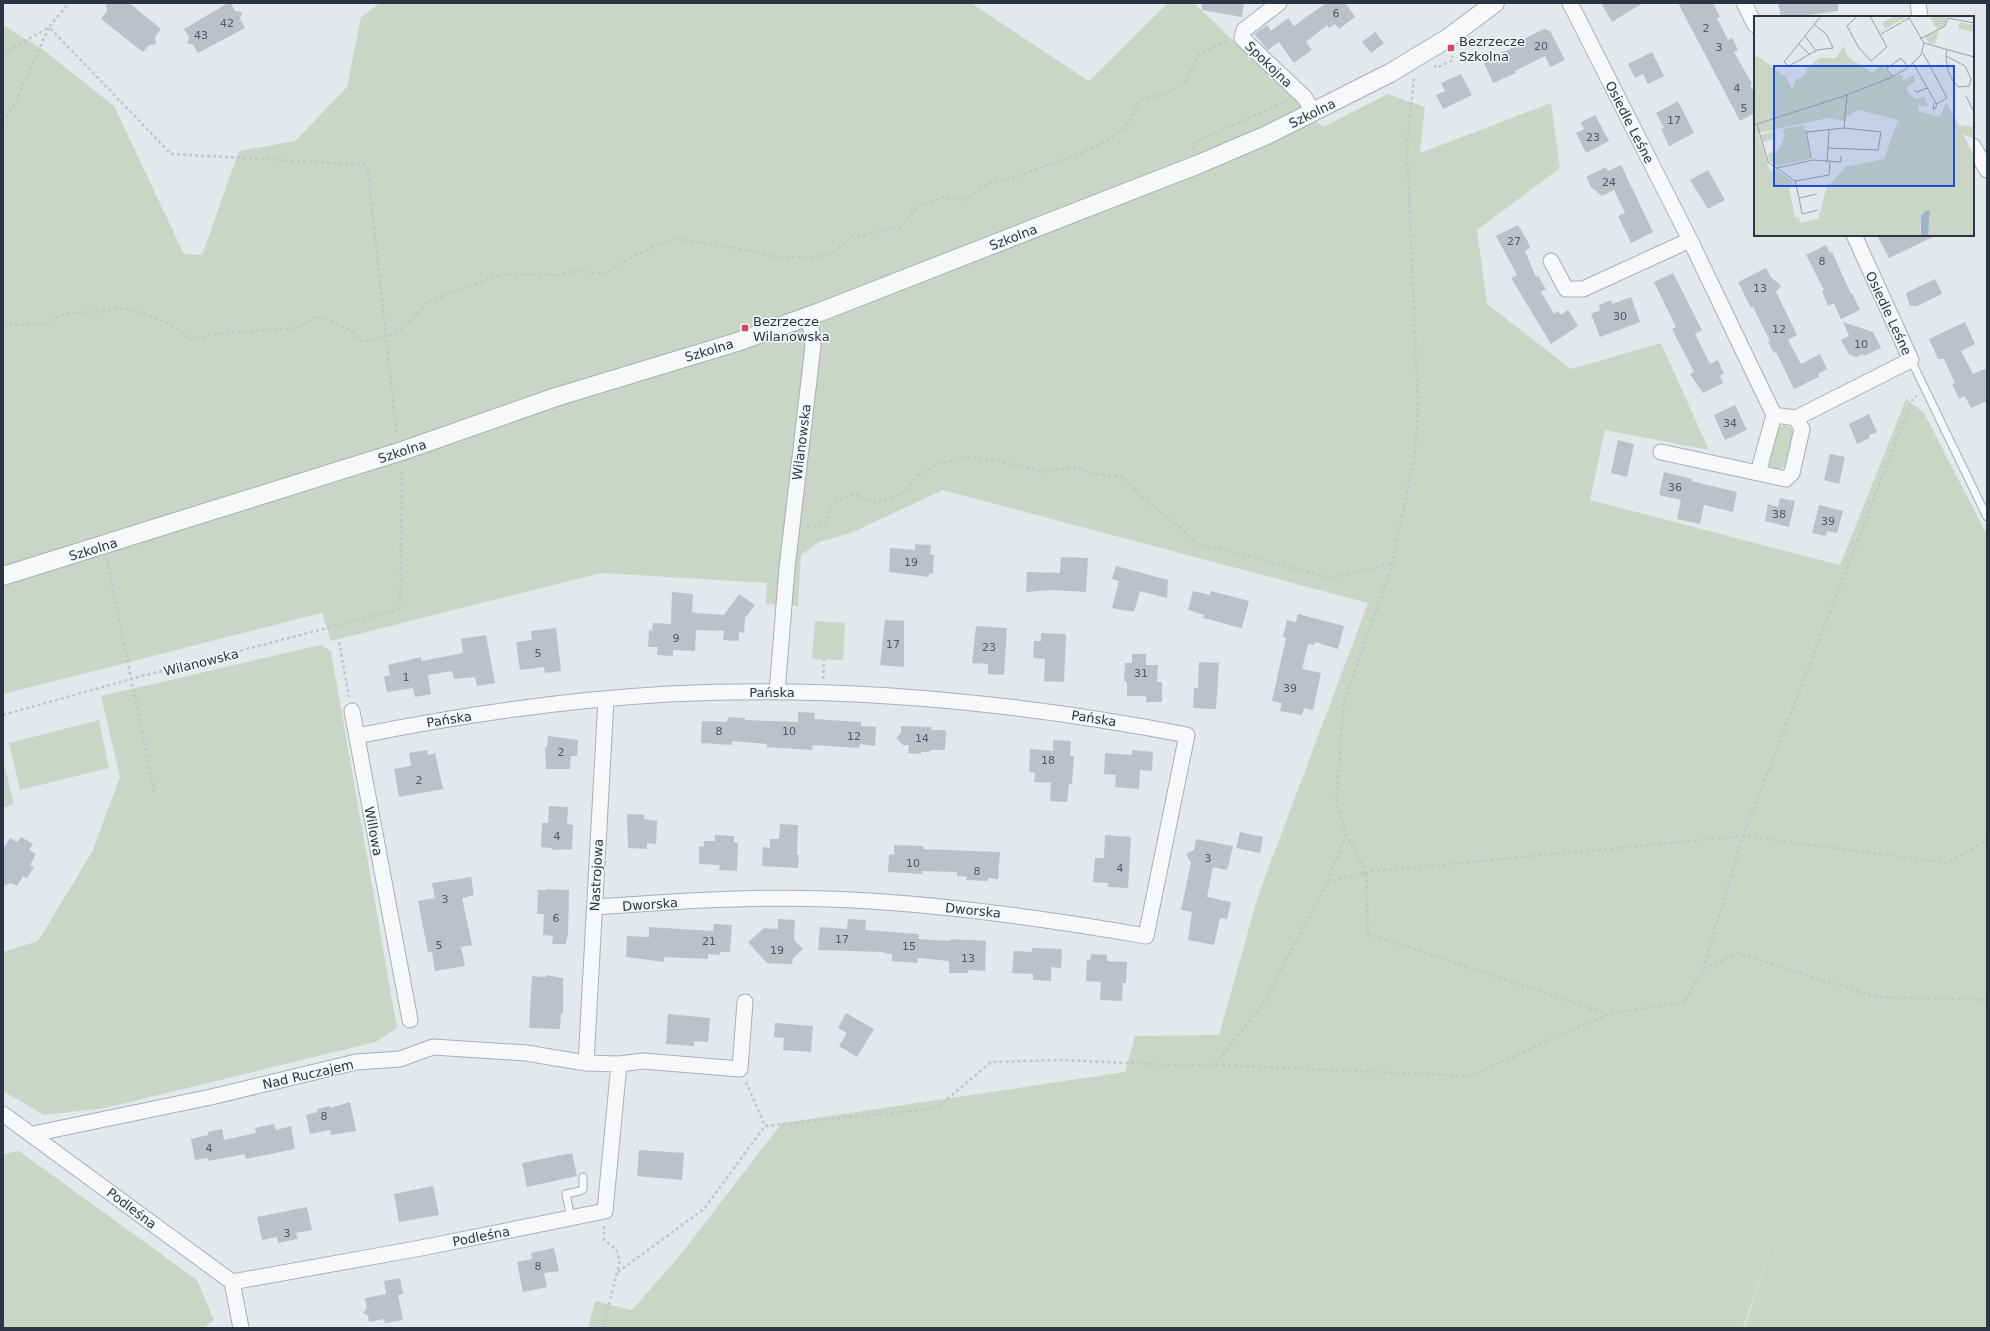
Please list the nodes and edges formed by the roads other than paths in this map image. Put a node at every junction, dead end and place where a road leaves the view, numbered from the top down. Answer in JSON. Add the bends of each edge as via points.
{"nodes":[{"id":1,"x":1278,"y":3,"type":"edge"},
{"id":2,"x":1570,"y":3,"type":"edge"},
{"id":3,"x":1744,"y":3,"type":"edge"},
{"id":4,"x":1918,"y":3,"type":"edge"},
{"id":5,"x":1487,"y":5,"type":"edge"},
{"id":6,"x":1920,"y":16,"type":"edge"},
{"id":7,"x":1754,"y":23,"type":"edge"},
{"id":8,"x":1311,"y":107,"type":"junction"},
{"id":9,"x":1974,"y":148,"type":"edge"},
{"id":10,"x":1987,"y":170,"type":"edge"},
{"id":11,"x":1854,"y":236,"type":"edge"},
{"id":12,"x":1690,"y":240,"type":"junction"},
{"id":13,"x":1551,"y":261,"type":"dead end"},
{"id":14,"x":807,"y":317,"type":"junction"},
{"id":15,"x":1911,"y":360,"type":"junction"},
{"id":16,"x":1774,"y":415,"type":"junction"},
{"id":17,"x":1796,"y":418,"type":"junction"},
{"id":18,"x":1661,"y":452,"type":"dead end"},
{"id":19,"x":1758,"y":473,"type":"junction"},
{"id":20,"x":1987,"y":517,"type":"edge"},
{"id":21,"x":3,"y":576,"type":"edge"},
{"id":22,"x":777,"y":692,"type":"junction"},
{"id":23,"x":606,"y":699,"type":"junction"},
{"id":24,"x":352,"y":711,"type":"road end"},
{"id":25,"x":1187,"y":735,"type":"joint"},
{"id":26,"x":357,"y":736,"type":"junction"},
{"id":27,"x":594,"y":907,"type":"junction"},
{"id":28,"x":745,"y":1002,"type":"dead end"},
{"id":29,"x":410,"y":1020,"type":"dead end"},
{"id":30,"x":586,"y":1057,"type":"junction"},
{"id":31,"x":619,"y":1064,"type":"junction"},
{"id":32,"x":3,"y":1114,"type":"edge"},
{"id":33,"x":33,"y":1134,"type":"junction"},
{"id":34,"x":583,"y":1177,"type":"dead end"},
{"id":35,"x":572,"y":1218,"type":"junction"},
{"id":36,"x":232,"y":1282,"type":"junction"},
{"id":37,"x":241,"y":1328,"type":"edge"}],
"edges":[{"from":1,"to":8,"type":"street","name":"Spokojna","via":[[1244,30],[1242,38]]},
{"from":2,"to":12,"type":"street","name":"Osiedle Leśne"},
{"from":3,"to":7,"type":"street"},
{"from":4,"to":6,"type":"street"},
{"from":5,"to":8,"type":"street","name":"Szkolna","via":[[1448,38],[1406,63]]},
{"from":8,"to":14,"type":"street","name":"Szkolna","via":[[1199,164]]},
{"from":9,"to":10,"type":"street"},
{"from":11,"to":15,"type":"street","name":"Osiedle Leśne"},
{"from":12,"to":13,"type":"street","via":[[1583,289],[1566,289]]},
{"from":12,"to":16,"type":"street","name":"Osiedle Leśne"},
{"from":14,"to":21,"type":"street","name":"Szkolna","via":[[742,340],[556,397],[398,441],[104,546]]},
{"from":14,"to":22,"type":"street","name":"Wilanowska","via":[[813,346],[787,568]]},
{"from":15,"to":17,"type":"street","name":"Osiedle Leśne"},
{"from":15,"to":20,"type":"lane"},
{"from":16,"to":17,"type":"street"},
{"from":16,"to":19,"type":"street"},
{"from":17,"to":19,"type":"street","via":[[1802,429],[1792,473],[1786,479]]},
{"from":18,"to":19,"type":"street"},
{"from":22,"to":23,"type":"street","name":"Pańska","via":[[669,694]]},
{"from":22,"to":25,"type":"street","name":"Pańska","via":[[884,695],[994,704],[1088,717]]},
{"from":23,"to":26,"type":"street","name":"Pańska","via":[[491,712]]},
{"from":23,"to":27,"type":"street","name":"Nastrojowa"},
{"from":24,"to":26,"type":"street","name":"Willowa"},
{"from":25,"to":27,"type":"street","name":"Dworska","via":[[1146,936],[972,909],[850,900],[743,899]]},
{"from":26,"to":29,"type":"street","name":"Willowa"},
{"from":27,"to":30,"type":"street","name":"Nastrojowa"},
{"from":28,"to":31,"type":"street","name":"Nad Ruczajem","via":[[740,1069],[643,1061]]},
{"from":30,"to":31,"type":"street","name":"Nad Ruczajem"},
{"from":30,"to":33,"type":"street","name":"Nad Ruczajem","via":[[433,1047],[400,1059],[356,1062],[211,1097]]},
{"from":31,"to":35,"type":"street","name":"Podleśna","via":[[605,1211]]},
{"from":32,"to":33,"type":"street"},
{"from":33,"to":36,"type":"street","name":"Podleśna"},
{"from":34,"to":35,"type":"lane","via":[[583,1189],[580,1192],[566,1192]]},
{"from":35,"to":36,"type":"street","name":"Podleśna"},
{"from":36,"to":37,"type":"street"}]}
